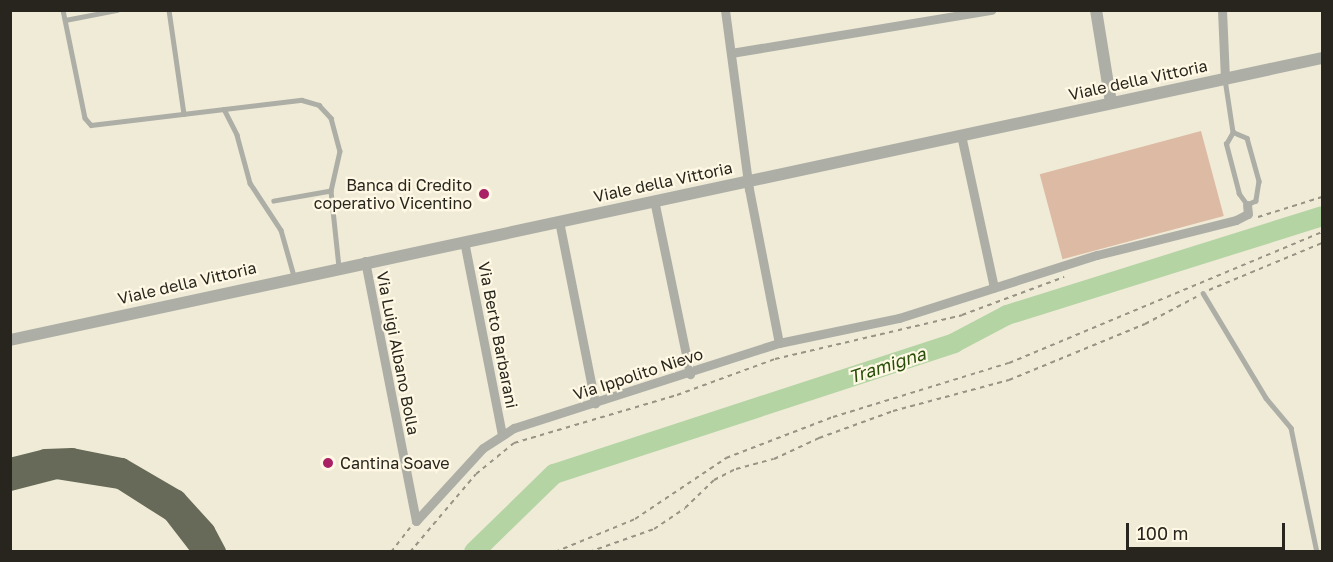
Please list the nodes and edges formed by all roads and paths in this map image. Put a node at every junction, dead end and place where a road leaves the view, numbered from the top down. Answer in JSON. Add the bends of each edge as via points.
{"nodes":[{"id":1,"x":63,"y":10,"type":"edge"},
{"id":2,"x":117,"y":10,"type":"edge"},
{"id":3,"x":169,"y":10,"type":"edge"},
{"id":4,"x":724,"y":10,"type":"edge"},
{"id":5,"x":938,"y":10,"type":"edge"},
{"id":6,"x":991,"y":10,"type":"edge"},
{"id":7,"x":1096,"y":10,"type":"edge"},
{"id":8,"x":1222,"y":10,"type":"edge"},
{"id":9,"x":65,"y":20,"type":"junction"},
{"id":10,"x":939,"y":21,"type":"junction"},
{"id":11,"x":730,"y":53,"type":"junction"},
{"id":12,"x":1323,"y":58,"type":"edge"},
{"id":13,"x":1225,"y":78,"type":"junction"},
{"id":14,"x":1111,"y":103,"type":"junction"},
{"id":15,"x":224,"y":109,"type":"junction"},
{"id":16,"x":184,"y":114,"type":"junction"},
{"id":17,"x":1233,"y":132,"type":"junction"},
{"id":18,"x":961,"y":135,"type":"junction"},
{"id":19,"x":748,"y":180,"type":"junction"},
{"id":20,"x":331,"y":191,"type":"junction"},
{"id":21,"x":654,"y":200,"type":"junction"},
{"id":22,"x":274,"y":201,"type":"dead end"},
{"id":23,"x":1247,"y":205,"type":"junction"},
{"id":24,"x":559,"y":221,"type":"junction"},
{"id":25,"x":1323,"y":232,"type":"edge"},
{"id":26,"x":464,"y":241,"type":"junction"},
{"id":27,"x":1323,"y":243,"type":"edge"},
{"id":28,"x":365,"y":261,"type":"junction"},
{"id":29,"x":339,"y":267,"type":"junction"},
{"id":30,"x":1072,"y":274,"type":"dead end"},
{"id":31,"x":294,"y":276,"type":"junction"},
{"id":32,"x":994,"y":287,"type":"junction"},
{"id":33,"x":1203,"y":292,"type":"junction"},
{"id":34,"x":15,"y":339,"type":"edge"},
{"id":35,"x":779,"y":343,"type":"junction"},
{"id":36,"x":690,"y":374,"type":"junction"},
{"id":37,"x":595,"y":404,"type":"junction"},
{"id":38,"x":502,"y":434,"type":"junction"},
{"id":39,"x":10,"y":467,"type":"edge"},
{"id":40,"x":10,"y":482,"type":"edge"},
{"id":41,"x":416,"y":521,"type":"junction"},
{"id":42,"x":202,"y":552,"type":"edge"},
{"id":43,"x":217,"y":552,"type":"edge"},
{"id":44,"x":391,"y":552,"type":"edge"},
{"id":45,"x":410,"y":552,"type":"edge"},
{"id":46,"x":555,"y":552,"type":"edge"},
{"id":47,"x":589,"y":552,"type":"edge"},
{"id":48,"x":1317,"y":552,"type":"edge"}],
"edges":[{"from":1,"to":9,"type":"lane"},
{"from":2,"to":9,"type":"lane"},
{"from":3,"to":16,"type":"lane"},
{"from":4,"to":11,"type":"street"},
{"from":5,"to":10,"type":"street"},
{"from":6,"to":10,"type":"street"},
{"from":7,"to":14,"type":"street"},
{"from":8,"to":13,"type":"street"},
{"from":9,"to":16,"type":"lane","via":[[87,122],[92,125]]},
{"from":10,"to":11,"type":"street"},
{"from":11,"to":19,"type":"street"},
{"from":12,"to":13,"type":"street","name":"Viale della Vittoria"},
{"from":13,"to":14,"type":"street","name":"Viale della Vittoria"},
{"from":13,"to":17,"type":"lane"},
{"from":14,"to":18,"type":"street","name":"Viale della Vittoria"},
{"from":15,"to":16,"type":"lane"},
{"from":15,"to":20,"type":"lane","via":[[302,100],[318,105],[331,118],[340,152]]},
{"from":15,"to":31,"type":"lane","via":[[237,135],[250,183],[281,230]]},
{"from":17,"to":23,"type":"lane","via":[[1226,144],[1239,194]]},
{"from":17,"to":23,"type":"lane","via":[[1247,138],[1259,180],[1256,201]]},
{"from":18,"to":19,"type":"street","name":"Viale della Vittoria"},
{"from":18,"to":32,"type":"street"},
{"from":19,"to":21,"type":"street","name":"Viale della Vittoria"},
{"from":19,"to":35,"type":"street"},
{"from":20,"to":22,"type":"lane"},
{"from":20,"to":29,"type":"lane"},
{"from":21,"to":24,"type":"street","name":"Viale della Vittoria"},
{"from":21,"to":36,"type":"street"},
{"from":23,"to":32,"type":"street","name":"Via Ippolito Nievo","via":[[1248,213],[1236,220],[1097,255]]},
{"from":24,"to":26,"type":"street","name":"Viale della Vittoria"},
{"from":24,"to":37,"type":"street"},
{"from":25,"to":46,"type":"path","via":[[1009,363],[833,417],[726,458],[635,519]]},
{"from":26,"to":28,"type":"street","name":"Viale della Vittoria"},
{"from":26,"to":38,"type":"street","name":"Via Berto Barbarani"},
{"from":27,"to":33,"type":"path"},
{"from":28,"to":29,"type":"street","name":"Viale della Vittoria"},
{"from":28,"to":41,"type":"street","name":"Via Luigi Albano Bolla"},
{"from":29,"to":31,"type":"street","name":"Viale della Vittoria"},
{"from":30,"to":45,"type":"path","via":[[962,315],[775,359],[677,395],[514,443],[476,474]]},
{"from":31,"to":34,"type":"street","name":"Viale della Vittoria"},
{"from":32,"to":35,"type":"street","name":"Via Ippolito Nievo","via":[[899,318]]},
{"from":33,"to":47,"type":"path","via":[[1145,324],[1010,380],[893,411],[774,459],[736,470],[714,480],[685,508],[654,529]]},
{"from":33,"to":48,"type":"lane","via":[[1266,398],[1291,428]]},
{"from":35,"to":36,"type":"street","name":"Via Ippolito Nievo"},
{"from":36,"to":37,"type":"street","name":"Via Ippolito Nievo"},
{"from":37,"to":38,"type":"street","name":"Via Ippolito Nievo"},
{"from":38,"to":41,"type":"street","name":"Via Ippolito Nievo","via":[[470,461]]},
{"from":39,"to":43,"type":"highway","via":[[45,458],[72,457],[123,467],[177,499],[206,531]]},
{"from":40,"to":42,"type":"highway","via":[[57,470],[120,480],[172,513]]},
{"from":41,"to":44,"type":"path"}]}
